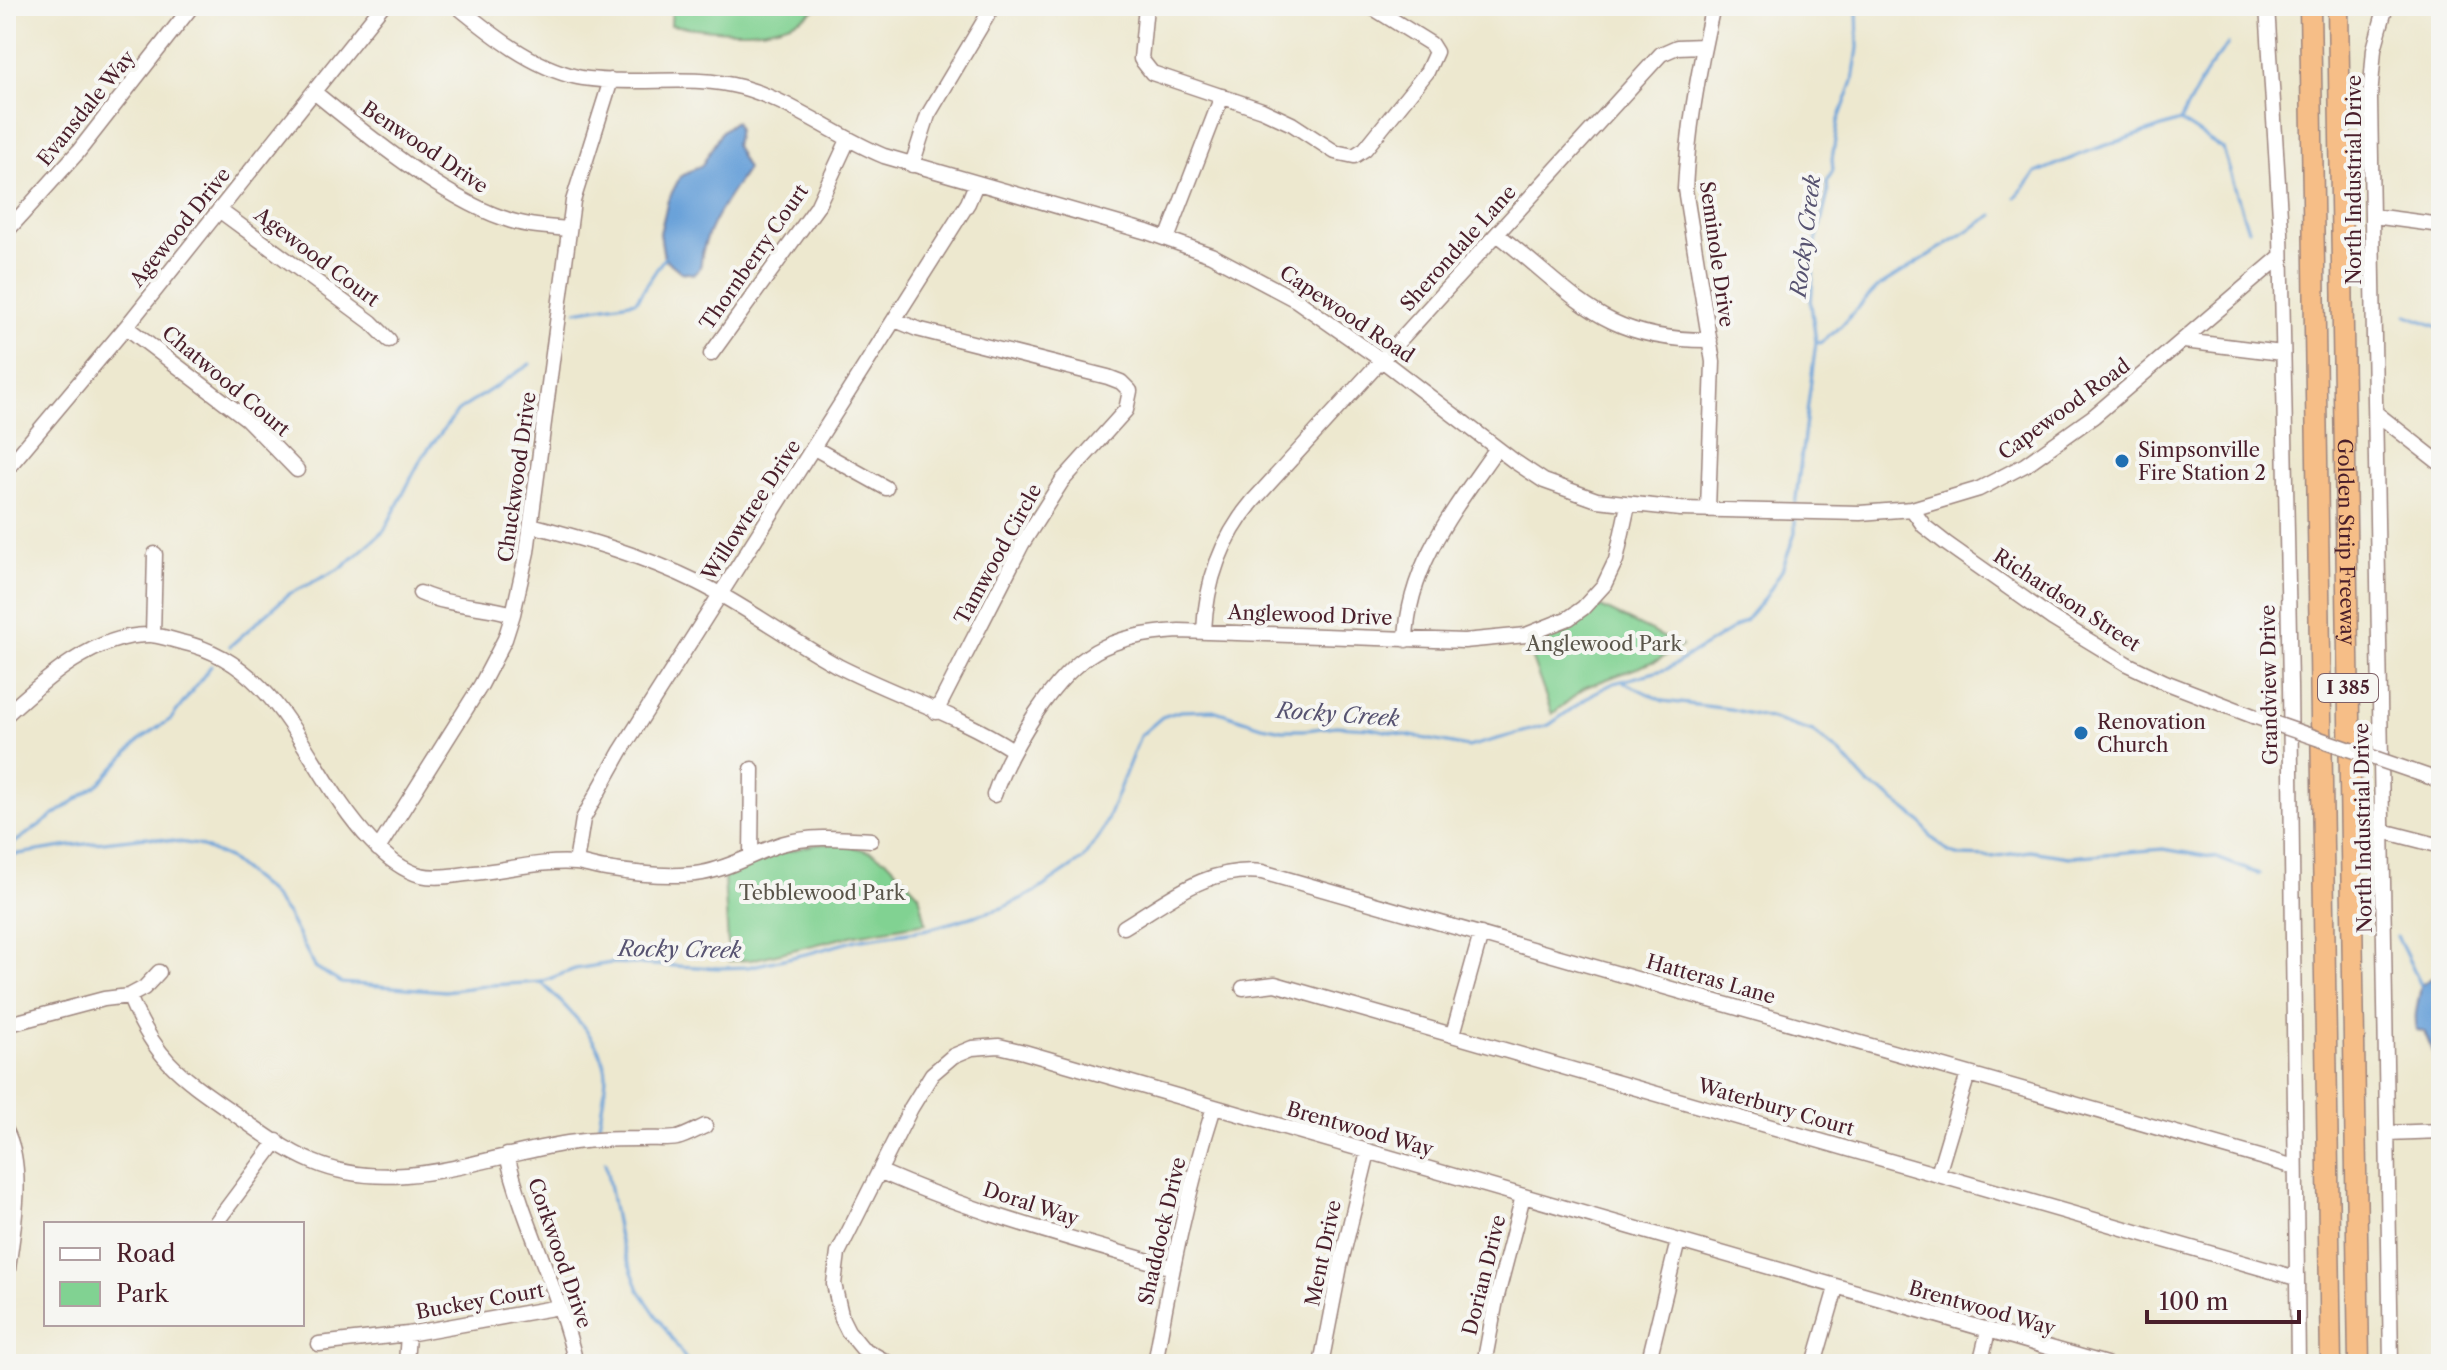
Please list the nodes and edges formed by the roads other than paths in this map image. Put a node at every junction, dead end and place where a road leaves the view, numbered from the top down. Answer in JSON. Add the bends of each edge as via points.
{"nodes":[{"id":1,"x":192,"y":6,"type":"edge"},
{"id":2,"x":382,"y":6,"type":"edge"},
{"id":3,"x":457,"y":6,"type":"edge"},
{"id":4,"x":993,"y":6,"type":"edge"},
{"id":5,"x":1146,"y":6,"type":"edge"},
{"id":6,"x":1370,"y":6,"type":"edge"},
{"id":7,"x":1713,"y":6,"type":"edge"},
{"id":8,"x":2267,"y":6,"type":"edge"},
{"id":9,"x":2386,"y":6,"type":"edge"},
{"id":10,"x":2338,"y":8,"type":"edge"},
{"id":11,"x":2310,"y":10,"type":"edge"},
{"id":12,"x":1703,"y":46,"type":"junction"},
{"id":13,"x":611,"y":80,"type":"junction"},
{"id":14,"x":314,"y":92,"type":"junction"},
{"id":15,"x":1222,"y":96,"type":"junction"},
{"id":16,"x":848,"y":140,"type":"junction"},
{"id":17,"x":912,"y":165,"type":"junction"},
{"id":18,"x":976,"y":184,"type":"junction"},
{"id":19,"x":219,"y":210,"type":"junction"},
{"id":20,"x":2373,"y":216,"type":"junction"},
{"id":21,"x":2441,"y":225,"type":"edge"},
{"id":22,"x":569,"y":229,"type":"junction"},
{"id":23,"x":6,"y":232,"type":"edge"},
{"id":24,"x":1497,"y":234,"type":"junction"},
{"id":25,"x":1167,"y":239,"type":"junction"},
{"id":26,"x":2280,"y":257,"type":"junction"},
{"id":27,"x":895,"y":320,"type":"junction"},
{"id":28,"x":126,"y":327,"type":"junction"},
{"id":29,"x":389,"y":340,"type":"dead end"},
{"id":30,"x":1710,"y":340,"type":"junction"},
{"id":31,"x":2184,"y":341,"type":"junction"},
{"id":32,"x":2282,"y":353,"type":"junction"},
{"id":33,"x":711,"y":354,"type":"dead end"},
{"id":34,"x":1383,"y":361,"type":"junction"},
{"id":35,"x":2376,"y":413,"type":"junction"},
{"id":36,"x":814,"y":448,"type":"junction"},
{"id":37,"x":1497,"y":448,"type":"junction"},
{"id":38,"x":2441,"y":464,"type":"edge"},
{"id":39,"x":6,"y":470,"type":"edge"},
{"id":40,"x":297,"y":470,"type":"dead end"},
{"id":41,"x":886,"y":488,"type":"dead end"},
{"id":42,"x":1628,"y":505,"type":"junction"},
{"id":43,"x":1912,"y":509,"type":"junction"},
{"id":44,"x":1708,"y":510,"type":"junction"},
{"id":45,"x":531,"y":525,"type":"junction"},
{"id":46,"x":155,"y":554,"type":"dead end"},
{"id":47,"x":420,"y":593,"type":"dead end"},
{"id":48,"x":720,"y":595,"type":"junction"},
{"id":49,"x":513,"y":614,"type":"junction"},
{"id":50,"x":1204,"y":631,"type":"junction"},
{"id":51,"x":153,"y":635,"type":"junction"},
{"id":52,"x":1406,"y":640,"type":"junction"},
{"id":53,"x":936,"y":712,"type":"junction"},
{"id":54,"x":6,"y":715,"type":"edge"},
{"id":55,"x":1013,"y":750,"type":"junction"},
{"id":56,"x":752,"y":769,"type":"dead end"},
{"id":57,"x":2441,"y":781,"type":"edge"},
{"id":58,"x":994,"y":795,"type":"dead end"},
{"id":59,"x":2383,"y":831,"type":"junction"},
{"id":60,"x":871,"y":840,"type":"dead end"},
{"id":61,"x":2441,"y":846,"type":"edge"},
{"id":62,"x":378,"y":849,"type":"junction"},
{"id":63,"x":751,"y":856,"type":"junction"},
{"id":64,"x":576,"y":863,"type":"junction"},
{"id":65,"x":1124,"y":927,"type":"dead end"},
{"id":66,"x":1481,"y":934,"type":"junction"},
{"id":67,"x":159,"y":972,"type":"dead end"},
{"id":68,"x":1243,"y":988,"type":"dead end"},
{"id":69,"x":129,"y":996,"type":"junction"},
{"id":70,"x":6,"y":1025,"type":"edge"},
{"id":71,"x":1453,"y":1034,"type":"junction"},
{"id":72,"x":1968,"y":1074,"type":"junction"},
{"id":73,"x":1214,"y":1107,"type":"junction"},
{"id":74,"x":705,"y":1126,"type":"dead end"},
{"id":75,"x":6,"y":1131,"type":"edge"},
{"id":76,"x":2441,"y":1131,"type":"edge"},
{"id":77,"x":2387,"y":1133,"type":"junction"},
{"id":78,"x":277,"y":1141,"type":"junction"},
{"id":79,"x":1368,"y":1152,"type":"junction"},
{"id":80,"x":507,"y":1155,"type":"junction"},
{"id":81,"x":2295,"y":1167,"type":"junction"},
{"id":82,"x":879,"y":1171,"type":"junction"},
{"id":83,"x":1938,"y":1174,"type":"junction"},
{"id":84,"x":1523,"y":1196,"type":"junction"},
{"id":85,"x":216,"y":1222,"type":"edge"},
{"id":86,"x":1678,"y":1241,"type":"junction"},
{"id":87,"x":1173,"y":1268,"type":"junction"},
{"id":88,"x":2296,"y":1278,"type":"junction"},
{"id":89,"x":6,"y":1284,"type":"edge"},
{"id":90,"x":1836,"y":1288,"type":"junction"},
{"id":91,"x":559,"y":1307,"type":"junction"},
{"id":92,"x":1988,"y":1331,"type":"junction"},
{"id":93,"x":408,"y":1334,"type":"junction"},
{"id":94,"x":319,"y":1344,"type":"dead end"},
{"id":95,"x":406,"y":1364,"type":"edge"},
{"id":96,"x":576,"y":1364,"type":"edge"},
{"id":97,"x":890,"y":1364,"type":"edge"},
{"id":98,"x":1155,"y":1364,"type":"edge"},
{"id":99,"x":1321,"y":1364,"type":"edge"},
{"id":100,"x":1484,"y":1364,"type":"edge"},
{"id":101,"x":1648,"y":1364,"type":"edge"},
{"id":102,"x":1814,"y":1364,"type":"edge"},
{"id":103,"x":1980,"y":1364,"type":"edge"},
{"id":104,"x":2106,"y":1364,"type":"edge"},
{"id":105,"x":2298,"y":1364,"type":"edge"},
{"id":106,"x":2331,"y":1364,"type":"edge"},
{"id":107,"x":2359,"y":1364,"type":"edge"},
{"id":108,"x":2391,"y":1364,"type":"edge"}],
"edges":[{"from":1,"to":23,"type":"street","name":"Evansdale Way","via":[[78,152]]},
{"from":2,"to":14,"type":"street","name":"Agewood Drive"},
{"from":3,"to":13,"type":"street","name":"Capewood Road","via":[[542,65],[577,77]]},
{"from":4,"to":17,"type":"street","via":[[928,115]]},
{"from":5,"to":15,"type":"street","via":[[1141,53],[1145,67],[1159,77]]},
{"from":6,"to":15,"type":"street","via":[[1436,52],[1427,72],[1358,154],[1335,152],[1292,124]]},
{"from":7,"to":12,"type":"street","name":"Seminole Drive"},
{"from":8,"to":26,"type":"street","name":"Grandview Drive"},
{"from":9,"to":20,"type":"street","name":"North Industrial Drive","via":[[2374,49],[2370,98]]},
{"from":10,"to":107,"type":"highway","name":"Golden Strip Freeway","number":"I 385"},
{"from":11,"to":106,"type":"highway","name":"Golden Strip Freeway","number":"I 385"},
{"from":12,"to":24,"type":"street","name":"Sherondale Lane","via":[[1661,54]]},
{"from":12,"to":30,"type":"street","name":"Seminole Drive","via":[[1685,189]]},
{"from":13,"to":16,"type":"street","name":"Capewood Road","via":[[699,80],[741,87]]},
{"from":13,"to":22,"type":"street","name":"Chuckwood Drive","via":[[576,189]]},
{"from":14,"to":19,"type":"street","name":"Agewood Drive"},
{"from":14,"to":22,"type":"street","name":"Benwood Drive","via":[[429,178],[490,213]]},
{"from":15,"to":25,"type":"street"},
{"from":16,"to":17,"type":"street","name":"Capewood Road"},
{"from":16,"to":33,"type":"street","name":"Thornberry Court","via":[[817,207]]},
{"from":17,"to":18,"type":"street","name":"Capewood Road"},
{"from":18,"to":25,"type":"street","name":"Capewood Road"},
{"from":18,"to":27,"type":"street","name":"Willowtree Drive"},
{"from":19,"to":28,"type":"street","name":"Agewood Drive"},
{"from":19,"to":29,"type":"street","name":"Agewood Court"},
{"from":20,"to":21,"type":"street"},
{"from":20,"to":35,"type":"street","name":"North Industrial Drive"},
{"from":22,"to":45,"type":"street","name":"Chuckwood Drive"},
{"from":24,"to":30,"type":"street","via":[[1607,320],[1655,337]]},
{"from":24,"to":34,"type":"street","name":"Sherondale Lane"},
{"from":25,"to":34,"type":"street","name":"Capewood Road","via":[[1261,280]]},
{"from":26,"to":31,"type":"street","name":"Capewood Road"},
{"from":26,"to":32,"type":"street","name":"Grandview Drive"},
{"from":27,"to":36,"type":"street","name":"Willowtree Drive"},
{"from":27,"to":53,"type":"street","name":"Tamwood Circle","via":[[1108,377],[1130,391],[1126,410],[1062,481],[1022,544]]},
{"from":28,"to":39,"type":"street","name":"Agewood Drive"},
{"from":28,"to":40,"type":"street","name":"Chatwood Court","via":[[247,419]]},
{"from":30,"to":44,"type":"street","name":"Seminole Drive","via":[[1714,371]]},
{"from":31,"to":32,"type":"street"},
{"from":31,"to":43,"type":"street","name":"Capewood Road","via":[[2025,465],[1979,489]]},
{"from":32,"to":81,"type":"street","name":"Grandview Drive"},
{"from":34,"to":37,"type":"street","name":"Capewood Road"},
{"from":34,"to":50,"type":"street","name":"Sherondale Lane","via":[[1235,525],[1210,579]]},
{"from":35,"to":38,"type":"street"},
{"from":35,"to":59,"type":"street","name":"North Industrial Drive"},
{"from":36,"to":41,"type":"street"},
{"from":36,"to":48,"type":"street","name":"Willowtree Drive"},
{"from":37,"to":42,"type":"street","name":"Capewood Road","via":[[1561,489]]},
{"from":37,"to":52,"type":"street","via":[[1421,568],[1410,600]]},
{"from":42,"to":44,"type":"street","name":"Capewood Road"},
{"from":42,"to":52,"type":"street","name":"Anglewood Drive","via":[[1611,573],[1595,597],[1569,618],[1511,638]]},
{"from":43,"to":44,"type":"street","name":"Capewood Road"},
{"from":43,"to":57,"type":"street","name":"Richardson Street","bridge":true,"via":[[1947,544],[2096,647],[2165,682]]},
{"from":45,"to":48,"type":"street","via":[[626,552]]},
{"from":45,"to":49,"type":"street","name":"Chuckwood Drive"},
{"from":46,"to":51,"type":"street"},
{"from":47,"to":49,"type":"street"},
{"from":48,"to":53,"type":"street","via":[[835,664]]},
{"from":48,"to":64,"type":"street","name":"Willowtree Drive","via":[[590,803]]},
{"from":49,"to":62,"type":"street","name":"Chuckwood Drive","via":[[481,685]]},
{"from":50,"to":52,"type":"street","name":"Anglewood Drive"},
{"from":50,"to":55,"type":"street","name":"Anglewood Drive","via":[[1134,635],[1091,653],[1061,679]]},
{"from":51,"to":54,"type":"street","via":[[122,640],[86,655]]},
{"from":51,"to":62,"type":"street","via":[[216,652],[257,682],[283,712],[349,816]]},
{"from":53,"to":55,"type":"street"},
{"from":55,"to":58,"type":"street","name":"Anglewood Drive"},
{"from":56,"to":63,"type":"street"},
{"from":59,"to":61,"type":"street"},
{"from":59,"to":77,"type":"street","name":"North Industrial Drive"},
{"from":60,"to":63,"type":"street","via":[[804,839]]},
{"from":62,"to":64,"type":"street","via":[[411,871],[434,877]]},
{"from":63,"to":64,"type":"street","via":[[717,870],[684,875]]},
{"from":65,"to":66,"type":"street","name":"Hatteras Lane","via":[[1192,884],[1245,871],[1291,879]]},
{"from":66,"to":71,"type":"street"},
{"from":66,"to":72,"type":"street","name":"Hatteras Lane"},
{"from":67,"to":69,"type":"street"},
{"from":68,"to":71,"type":"street","name":"Waterbury Court","via":[[1275,984]]},
{"from":69,"to":70,"type":"street"},
{"from":69,"to":78,"type":"street","via":[[161,1056],[196,1087]]},
{"from":71,"to":83,"type":"street","name":"Waterbury Court"},
{"from":72,"to":81,"type":"street","name":"Hatteras Lane"},
{"from":72,"to":83,"type":"street"},
{"from":73,"to":79,"type":"street","name":"Brentwood Way"},
{"from":73,"to":82,"type":"street","name":"Brentwood Way","via":[[1024,1052],[999,1046],[972,1048],[932,1074]]},
{"from":73,"to":87,"type":"street","name":"Shaddock Drive"},
{"from":74,"to":80,"type":"street","via":[[676,1138],[587,1140]]},
{"from":75,"to":89,"type":"street","via":[[16,1172]]},
{"from":76,"to":77,"type":"street"},
{"from":77,"to":108,"type":"street","name":"North Industrial Drive"},
{"from":78,"to":80,"type":"street","via":[[315,1163],[366,1176],[417,1175]]},
{"from":78,"to":85,"type":"street"},
{"from":79,"to":84,"type":"street","name":"Brentwood Way"},
{"from":79,"to":99,"type":"street","name":"Ment Drive"},
{"from":80,"to":91,"type":"street","name":"Corkwood Drive"},
{"from":81,"to":88,"type":"street","name":"Grandview Drive"},
{"from":82,"to":87,"type":"street","name":"Doral Way","via":[[1050,1232]]},
{"from":82,"to":97,"type":"street","name":"Brentwood Way","via":[[838,1253],[833,1277],[848,1331],[862,1348]]},
{"from":83,"to":88,"type":"street","name":"Waterbury Court"},
{"from":84,"to":86,"type":"street","name":"Brentwood Way"},
{"from":84,"to":100,"type":"street","name":"Dorian Drive"},
{"from":86,"to":90,"type":"street","name":"Brentwood Way"},
{"from":86,"to":101,"type":"street"},
{"from":87,"to":98,"type":"street","name":"Shaddock Drive"},
{"from":88,"to":105,"type":"street","name":"Grandview Drive"},
{"from":90,"to":92,"type":"street","name":"Brentwood Way"},
{"from":90,"to":102,"type":"street"},
{"from":91,"to":93,"type":"street","name":"Buckey Court"},
{"from":91,"to":96,"type":"street","name":"Corkwood Drive"},
{"from":92,"to":103,"type":"street"},
{"from":92,"to":104,"type":"street","name":"Brentwood Way"},
{"from":93,"to":94,"type":"street","name":"Buckey Court"},
{"from":93,"to":95,"type":"street","name":"Buckey Court"}]}
